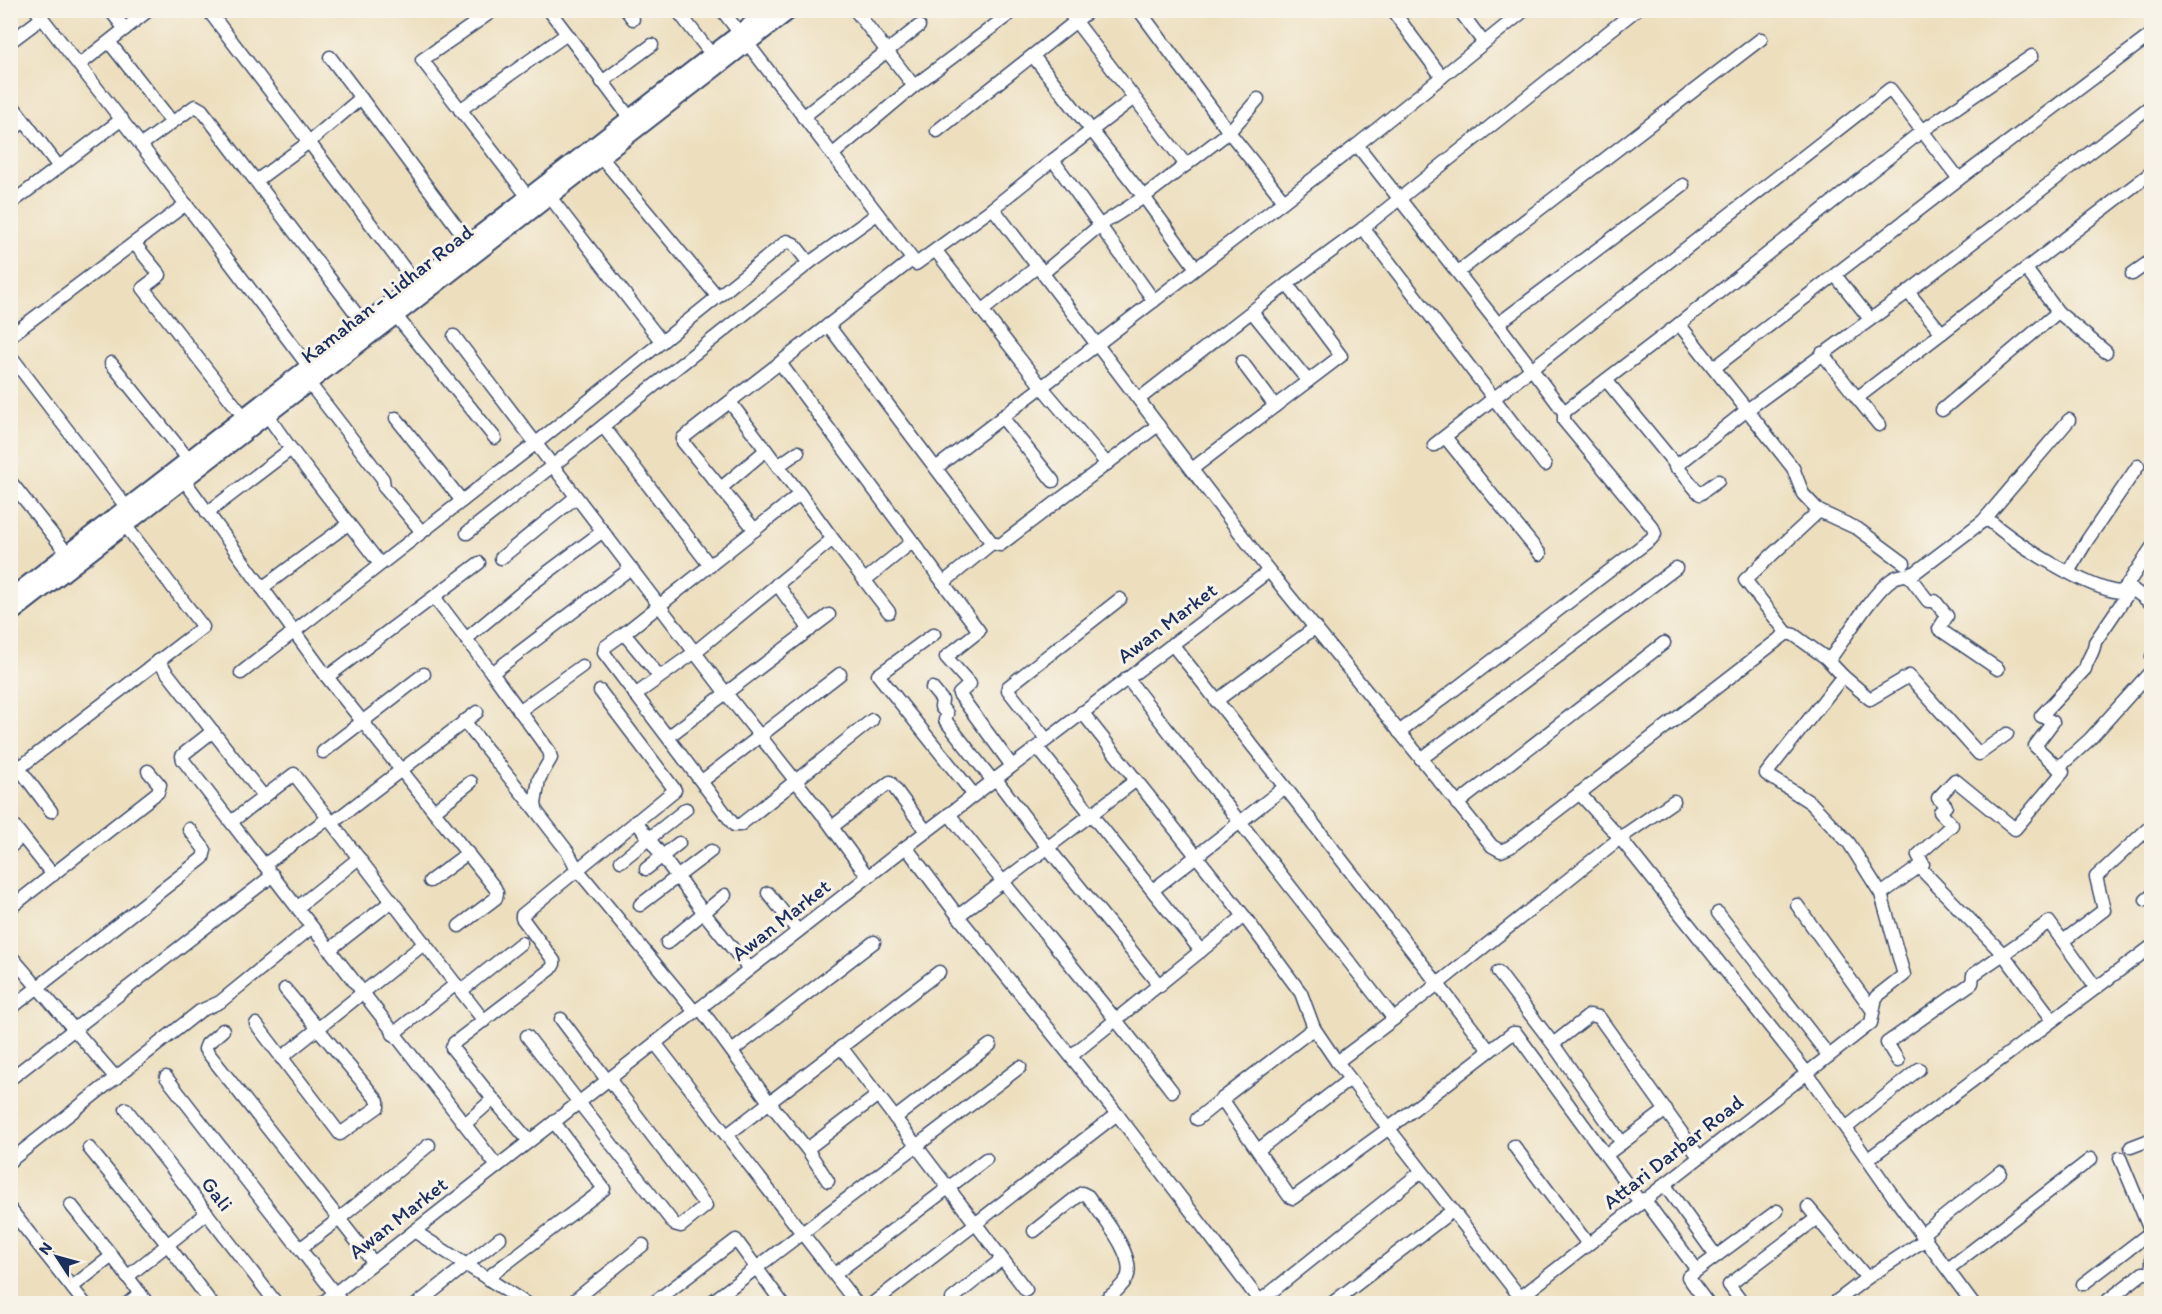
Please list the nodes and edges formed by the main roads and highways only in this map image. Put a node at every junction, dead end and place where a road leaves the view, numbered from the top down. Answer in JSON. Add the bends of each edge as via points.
{"nodes":[{"id":1,"x":770,"y":10,"type":"edge"},
{"id":2,"x":790,"y":10,"type":"edge"},
{"id":3,"x":743,"y":39,"type":"junction"},
{"id":4,"x":309,"y":375,"type":"junction"},
{"id":5,"x":12,"y":594,"type":"edge"},
{"id":6,"x":10,"y":614,"type":"edge"}],
"edges":[{"from":1,"to":3,"type":"main road","name":"Kamahan - Lidhar Road"},
{"from":2,"to":3,"type":"main road","name":"Kamahan - Lidhar Road"},
{"from":3,"to":4,"type":"main road","name":"Kamahan - Lidhar Road","via":[[601,157],[396,316]]},
{"from":3,"to":4,"type":"main road","name":"Kamahan - Lidhar Road","via":[[712,55],[630,118],[364,324]]},
{"from":4,"to":5,"type":"main road","name":"Kamahan - Lidhar Road","via":[[244,417]]},
{"from":4,"to":6,"type":"main road","name":"Kamahan - Lidhar Road","via":[[267,416]]}]}
